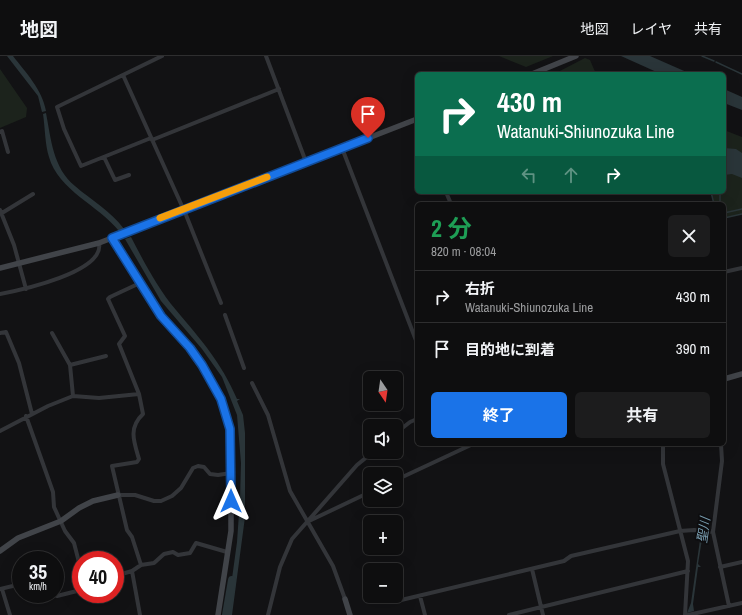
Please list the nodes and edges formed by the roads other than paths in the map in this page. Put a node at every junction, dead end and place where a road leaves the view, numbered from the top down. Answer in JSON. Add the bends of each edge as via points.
{"nodes":[{"id":1,"x":162,"y":56,"type":"edge"},
{"id":2,"x":266,"y":56,"type":"edge"},
{"id":3,"x":576,"y":56,"type":"edge"},
{"id":4,"x":537,"y":72,"type":"edge"},
{"id":5,"x":123,"y":75,"type":"junction"},
{"id":6,"x":279,"y":89,"type":"junction"},
{"id":7,"x":415,"y":120,"type":"edge"},
{"id":8,"x":0,"y":132,"type":"edge"},
{"id":9,"x":152,"y":139,"type":"junction"},
{"id":10,"x":342,"y":148,"type":"junction"},
{"id":11,"x":8,"y":152,"type":"dead end"},
{"id":12,"x":104,"y":157,"type":"junction"},
{"id":13,"x":306,"y":162,"type":"junction"},
{"id":14,"x":129,"y":175,"type":"dead end"},
{"id":15,"x":34,"y":194,"type":"dead end"},
{"id":16,"x":183,"y":209,"type":"junction"},
{"id":17,"x":1,"y":212,"type":"edge"},
{"id":18,"x":114,"y":237,"type":"junction"},
{"id":19,"x":99,"y":242,"type":"junction"},
{"id":20,"x":19,"y":264,"type":"junction"},
{"id":21,"x":0,"y":268,"type":"edge"},
{"id":22,"x":742,"y":268,"type":"edge"},
{"id":23,"x":726,"y":272,"type":"edge"},
{"id":24,"x":140,"y":283,"type":"junction"},
{"id":25,"x":26,"y":289,"type":"junction"},
{"id":26,"x":0,"y":294,"type":"edge"},
{"id":27,"x":221,"y":303,"type":"dead end"},
{"id":28,"x":225,"y":315,"type":"dead end"},
{"id":29,"x":0,"y":333,"type":"edge"},
{"id":30,"x":52,"y":333,"type":"dead end"},
{"id":31,"x":415,"y":338,"type":"edge"},
{"id":32,"x":106,"y":356,"type":"dead end"},
{"id":33,"x":70,"y":365,"type":"junction"},
{"id":34,"x":244,"y":368,"type":"dead end"},
{"id":35,"x":742,"y":374,"type":"edge"},
{"id":36,"x":726,"y":378,"type":"edge"},
{"id":37,"x":252,"y":383,"type":"dead end"},
{"id":38,"x":139,"y":394,"type":"junction"},
{"id":39,"x":73,"y":396,"type":"junction"},
{"id":40,"x":32,"y":414,"type":"junction"},
{"id":41,"x":26,"y":416,"type":"junction"},
{"id":42,"x":415,"y":420,"type":"edge"},
{"id":43,"x":403,"y":428,"type":"edge"},
{"id":44,"x":0,"y":431,"type":"edge"},
{"id":45,"x":469,"y":446,"type":"edge"},
{"id":46,"x":663,"y":446,"type":"edge"},
{"id":47,"x":721,"y":446,"type":"edge"},
{"id":48,"x":364,"y":459,"type":"edge"},
{"id":49,"x":231,"y":473,"type":"junction"},
{"id":50,"x":403,"y":477,"type":"edge"},
{"id":51,"x":118,"y":495,"type":"junction"},
{"id":52,"x":363,"y":495,"type":"edge"},
{"id":53,"x":61,"y":521,"type":"junction"},
{"id":54,"x":307,"y":522,"type":"junction"},
{"id":55,"x":680,"y":531,"type":"junction"},
{"id":56,"x":710,"y":532,"type":"junction"},
{"id":57,"x":0,"y":551,"type":"edge"},
{"id":58,"x":76,"y":551,"type":"edge"},
{"id":59,"x":227,"y":552,"type":"junction"},
{"id":60,"x":742,"y":562,"type":"edge"},
{"id":61,"x":141,"y":565,"type":"junction"},
{"id":62,"x":720,"y":568,"type":"junction"},
{"id":63,"x":532,"y":569,"type":"junction"},
{"id":64,"x":132,"y":571,"type":"junction"},
{"id":65,"x":688,"y":571,"type":"junction"},
{"id":66,"x":124,"y":573,"type":"edge"},
{"id":67,"x":12,"y":586,"type":"edge"},
{"id":68,"x":1,"y":589,"type":"edge"},
{"id":69,"x":420,"y":596,"type":"junction"},
{"id":70,"x":345,"y":599,"type":"joint"},
{"id":71,"x":403,"y":600,"type":"edge"},
{"id":72,"x":742,"y":603,"type":"edge"},
{"id":73,"x":729,"y":606,"type":"junction"},
{"id":74,"x":541,"y":608,"type":"junction"},
{"id":75,"x":696,"y":614,"type":"edge"},
{"id":76,"x":10,"y":615,"type":"edge"},
{"id":77,"x":140,"y":615,"type":"edge"},
{"id":78,"x":218,"y":615,"type":"edge"},
{"id":79,"x":268,"y":615,"type":"edge"},
{"id":80,"x":350,"y":615,"type":"edge"},
{"id":81,"x":425,"y":615,"type":"edge"},
{"id":82,"x":509,"y":615,"type":"edge"},
{"id":83,"x":543,"y":615,"type":"edge"},
{"id":84,"x":686,"y":615,"type":"edge"}],
"edges":[{"from":1,"to":5,"type":"street"},
{"from":2,"to":6,"type":"street"},
{"from":3,"to":4,"type":"street"},
{"from":5,"to":9,"type":"street"},
{"from":5,"to":12,"type":"street","via":[[57,107],[80,165]]},
{"from":6,"to":9,"type":"street"},
{"from":6,"to":13,"type":"street"},
{"from":7,"to":10,"type":"street"},
{"from":8,"to":11,"type":"street"},
{"from":9,"to":12,"type":"street"},
{"from":9,"to":16,"type":"street"},
{"from":10,"to":13,"type":"street"},
{"from":10,"to":31,"type":"street"},
{"from":12,"to":14,"type":"street","via":[[115,180]]},
{"from":13,"to":16,"type":"street"},
{"from":15,"to":17,"type":"street"},
{"from":16,"to":18,"type":"street"},
{"from":16,"to":27,"type":"street"},
{"from":17,"to":20,"type":"street"},
{"from":18,"to":19,"type":"street"},
{"from":18,"to":24,"type":"street"},
{"from":19,"to":20,"type":"street"},
{"from":19,"to":25,"type":"street","via":[[99,251],[82,266],[54,280]]},
{"from":20,"to":21,"type":"street"},
{"from":20,"to":25,"type":"street"},
{"from":22,"to":23,"type":"street"},
{"from":24,"to":38,"type":"street","via":[[108,300],[125,336],[119,344]]},
{"from":24,"to":49,"type":"street","via":[[161,316],[198,358],[217,392],[229,422]]},
{"from":25,"to":26,"type":"street"},
{"from":28,"to":34,"type":"street"},
{"from":29,"to":40,"type":"street","via":[[6,332],[19,364]]},
{"from":30,"to":33,"type":"street"},
{"from":32,"to":33,"type":"street"},
{"from":33,"to":39,"type":"street"},
{"from":35,"to":36,"type":"street"},
{"from":37,"to":54,"type":"street","via":[[268,415],[290,491]]},
{"from":38,"to":39,"type":"street","via":[[99,398]]},
{"from":38,"to":51,"type":"street","via":[[143,414],[132,435],[139,459],[137,462],[112,466]]},
{"from":39,"to":40,"type":"street"},
{"from":40,"to":41,"type":"street"},
{"from":41,"to":44,"type":"street"},
{"from":41,"to":53,"type":"street","via":[[53,492],[54,507]]},
{"from":42,"to":43,"type":"street"},
{"from":45,"to":50,"type":"street"},
{"from":46,"to":55,"type":"street","via":[[662,464]]},
{"from":47,"to":56,"type":"street","via":[[721,468]]},
{"from":48,"to":54,"type":"street","via":[[323,501]]},
{"from":49,"to":51,"type":"street","via":[[210,474],[204,467],[198,466],[193,468],[181,488],[161,501],[135,495]]},
{"from":49,"to":59,"type":"street","via":[[231,531]]},
{"from":51,"to":53,"type":"street","via":[[79,508]]},
{"from":51,"to":61,"type":"street","via":[[127,530],[132,537]]},
{"from":52,"to":54,"type":"street"},
{"from":53,"to":57,"type":"street","via":[[18,538]]},
{"from":53,"to":58,"type":"street"},
{"from":54,"to":70,"type":"street","via":[[333,566]]},
{"from":54,"to":79,"type":"street","via":[[286,548]]},
{"from":55,"to":56,"type":"street"},
{"from":55,"to":63,"type":"street","via":[[571,556],[564,561]]},
{"from":55,"to":65,"type":"street"},
{"from":56,"to":62,"type":"street"},
{"from":59,"to":61,"type":"street","via":[[196,543],[190,553],[164,554],[154,563]]},
{"from":59,"to":78,"type":"street"},
{"from":60,"to":62,"type":"street"},
{"from":61,"to":64,"type":"street"},
{"from":62,"to":73,"type":"street"},
{"from":63,"to":69,"type":"street"},
{"from":63,"to":74,"type":"street"},
{"from":64,"to":66,"type":"street"},
{"from":64,"to":77,"type":"street"},
{"from":65,"to":74,"type":"street"},
{"from":65,"to":84,"type":"street"},
{"from":67,"to":68,"type":"street"},
{"from":68,"to":76,"type":"street"},
{"from":69,"to":71,"type":"street"},
{"from":69,"to":81,"type":"street"},
{"from":70,"to":80,"type":"street"},
{"from":72,"to":73,"type":"street"},
{"from":73,"to":75,"type":"street"},
{"from":74,"to":82,"type":"street"},
{"from":74,"to":83,"type":"street"},
{"from":75,"to":84,"type":"street"}]}
